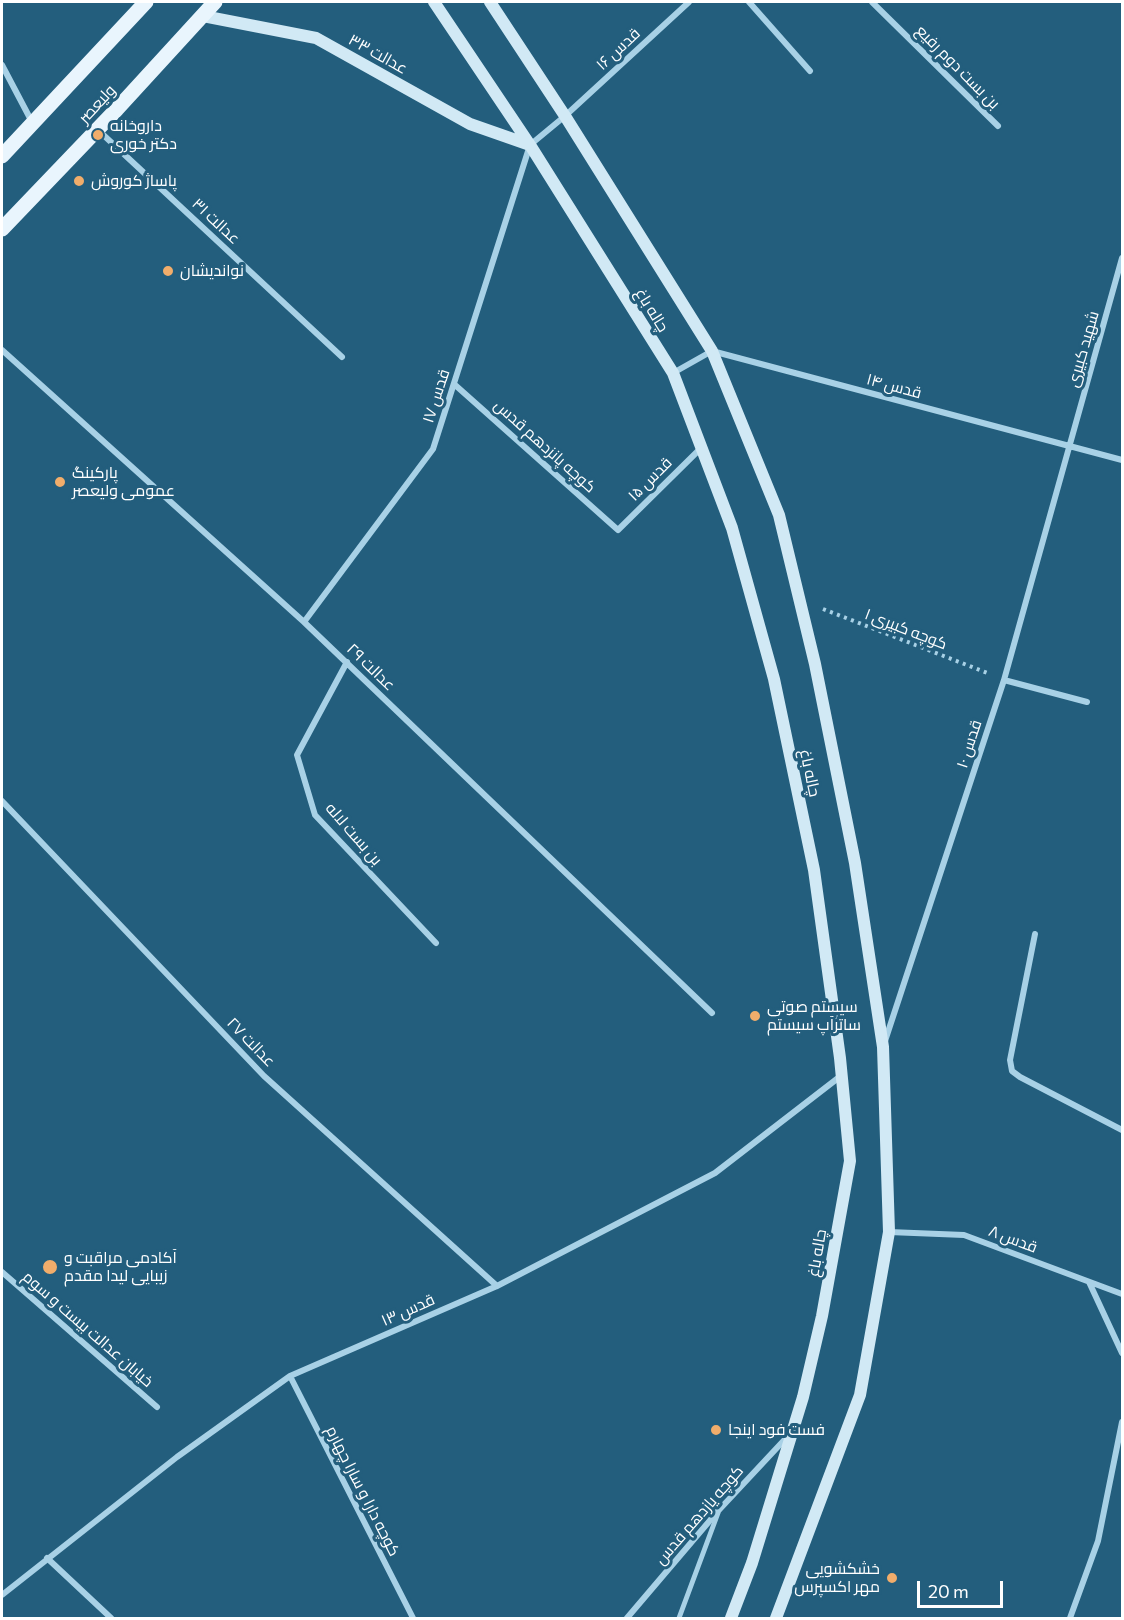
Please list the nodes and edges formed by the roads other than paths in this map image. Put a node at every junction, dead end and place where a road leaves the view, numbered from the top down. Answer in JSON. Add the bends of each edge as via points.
{"nodes":[{"id":1,"x":146,"y":2,"type":"edge"},
{"id":2,"x":215,"y":2,"type":"edge"},
{"id":3,"x":434,"y":2,"type":"edge"},
{"id":4,"x":490,"y":2,"type":"edge"},
{"id":5,"x":689,"y":2,"type":"edge"},
{"id":6,"x":749,"y":2,"type":"edge"},
{"id":7,"x":872,"y":2,"type":"edge"},
{"id":8,"x":203,"y":15,"type":"junction"},
{"id":9,"x":2,"y":65,"type":"edge"},
{"id":10,"x":810,"y":71,"type":"dead end"},
{"id":11,"x":565,"y":116,"type":"junction"},
{"id":12,"x":33,"y":123,"type":"junction"},
{"id":13,"x":998,"y":126,"type":"dead end"},
{"id":14,"x":98,"y":129,"type":"junction"},
{"id":15,"x":530,"y":145,"type":"junction"},
{"id":16,"x":2,"y":156,"type":"edge"},
{"id":17,"x":2,"y":230,"type":"edge"},
{"id":18,"x":1122,"y":258,"type":"edge"},
{"id":19,"x":2,"y":350,"type":"edge"},
{"id":20,"x":712,"y":351,"type":"junction"},
{"id":21,"x":342,"y":357,"type":"dead end"},
{"id":22,"x":673,"y":373,"type":"junction"},
{"id":23,"x":454,"y":384,"type":"junction"},
{"id":24,"x":1070,"y":447,"type":"junction"},
{"id":25,"x":701,"y":448,"type":"junction"},
{"id":26,"x":1122,"y":460,"type":"edge"},
{"id":27,"x":618,"y":530,"type":"joint"},
{"id":28,"x":304,"y":622,"type":"junction"},
{"id":29,"x":347,"y":662,"type":"junction"},
{"id":30,"x":1004,"y":680,"type":"junction"},
{"id":31,"x":1087,"y":702,"type":"dead end"},
{"id":32,"x":2,"y":801,"type":"edge"},
{"id":33,"x":1035,"y":934,"type":"dead end"},
{"id":34,"x":436,"y":943,"type":"dead end"},
{"id":35,"x":712,"y":1013,"type":"dead end"},
{"id":36,"x":883,"y":1047,"type":"junction"},
{"id":37,"x":842,"y":1075,"type":"junction"},
{"id":38,"x":1122,"y":1130,"type":"edge"},
{"id":39,"x":889,"y":1232,"type":"junction"},
{"id":40,"x":2,"y":1272,"type":"edge"},
{"id":41,"x":1089,"y":1282,"type":"junction"},
{"id":42,"x":497,"y":1286,"type":"junction"},
{"id":43,"x":1122,"y":1294,"type":"edge"},
{"id":44,"x":1122,"y":1353,"type":"edge"},
{"id":45,"x":290,"y":1376,"type":"junction"},
{"id":46,"x":157,"y":1407,"type":"dead end"},
{"id":47,"x":1122,"y":1422,"type":"edge"},
{"id":48,"x":793,"y":1431,"type":"junction"},
{"id":49,"x":718,"y":1511,"type":"junction"},
{"id":50,"x":47,"y":1558,"type":"junction"},
{"id":51,"x":2,"y":1595,"type":"edge"},
{"id":52,"x":111,"y":1618,"type":"edge"},
{"id":53,"x":413,"y":1618,"type":"edge"},
{"id":54,"x":627,"y":1618,"type":"edge"},
{"id":55,"x":679,"y":1618,"type":"edge"},
{"id":56,"x":731,"y":1618,"type":"edge"},
{"id":57,"x":776,"y":1618,"type":"edge"},
{"id":58,"x":1070,"y":1618,"type":"edge"}],
"edges":[{"from":1,"to":12,"type":"main road","name":"ولیعصر"},
{"from":2,"to":8,"type":"main road","name":"ولیعصر"},
{"from":3,"to":15,"type":"main road","name":"چاله باغ"},
{"from":4,"to":11,"type":"main road","name":"چاله باغ"},
{"from":5,"to":11,"type":"street","name":"قدس ۱۶"},
{"from":6,"to":10,"type":"street"},
{"from":7,"to":13,"type":"street","name":"بن بست دوم رفیع"},
{"from":8,"to":14,"type":"main road","name":"ولیعصر"},
{"from":8,"to":15,"type":"main road","name":"عدالت ۳۳","via":[[316,38],[470,124]]},
{"from":9,"to":12,"type":"street"},
{"from":11,"to":15,"type":"street","name":"قدس ۱۶"},
{"from":11,"to":20,"type":"main road","name":"چاله باغ"},
{"from":12,"to":16,"type":"main road","name":"ولیعصر"},
{"from":14,"to":17,"type":"main road","name":"ولیعصر"},
{"from":14,"to":21,"type":"street","name":"عدالت ۳۱"},
{"from":15,"to":22,"type":"main road","name":"چاله باغ"},
{"from":15,"to":23,"type":"street","name":"قدس ۱۷"},
{"from":18,"to":24,"type":"street","name":"شهید کبیری"},
{"from":19,"to":28,"type":"street","name":"عدالت ۲۹"},
{"from":20,"to":22,"type":"street"},
{"from":20,"to":24,"type":"street","name":"قدس ۱۴"},
{"from":20,"to":36,"type":"main road","name":"چاله باغ","via":[[779,515],[800,600],[855,863]]},
{"from":22,"to":25,"type":"main road","name":"چاله باغ"},
{"from":23,"to":27,"type":"street","name":"کوچه پانزدهم قدس"},
{"from":23,"to":28,"type":"street","name":"قدس ۱۷","via":[[433,449]]},
{"from":24,"to":26,"type":"street","name":"قدس ۱۴"},
{"from":24,"to":30,"type":"street","name":"قدس ۱۰"},
{"from":25,"to":27,"type":"street","name":"۱۵ قدس"},
{"from":25,"to":37,"type":"main road","name":"چاله باغ","via":[[732,528],[774,679],[814,870]]},
{"from":28,"to":29,"type":"street","name":"عدالت ۲۹"},
{"from":29,"to":34,"type":"street","name":"بن بست لاله","via":[[297,755],[315,815]]},
{"from":29,"to":35,"type":"street","name":"عدالت ۲۹"},
{"from":30,"to":31,"type":"street"},
{"from":30,"to":36,"type":"street","name":"قدس ۱۰"},
{"from":32,"to":42,"type":"street","name":"عدالت ۲۷","via":[[264,1076]]},
{"from":33,"to":38,"type":"street","via":[[1010,1060],[1012,1071]]},
{"from":36,"to":39,"type":"main road","name":"چاله باغ"},
{"from":37,"to":42,"type":"street","name":"قدس ۱۳","via":[[715,1173]]},
{"from":37,"to":48,"type":"main road","name":"چاله باغ","via":[[850,1161],[822,1316]]},
{"from":39,"to":41,"type":"street","name":"قدس ۸","via":[[964,1236]]},
{"from":39,"to":57,"type":"main road","name":"چاله باغ","via":[[860,1395]]},
{"from":40,"to":46,"type":"street","name":"خیابان عدالت بیست و سوم"},
{"from":41,"to":43,"type":"street","name":"قدس ۸"},
{"from":41,"to":44,"type":"street"},
{"from":42,"to":45,"type":"street","name":"قدس ۱۳"},
{"from":45,"to":50,"type":"street","name":"قدس ۱۳"},
{"from":45,"to":53,"type":"street","name":"کوچه دارا و سارا چهارم"},
{"from":47,"to":58,"type":"street","via":[[1098,1541]]},
{"from":48,"to":49,"type":"street","name":"کوچه یازدهم قدس"},
{"from":48,"to":56,"type":"main road","name":"چاله باغ"},
{"from":49,"to":54,"type":"street","name":"کوچه یازدهم قدس"},
{"from":49,"to":55,"type":"street"},
{"from":50,"to":51,"type":"street","name":"قدس ۱۳"},
{"from":50,"to":52,"type":"street"}]}
